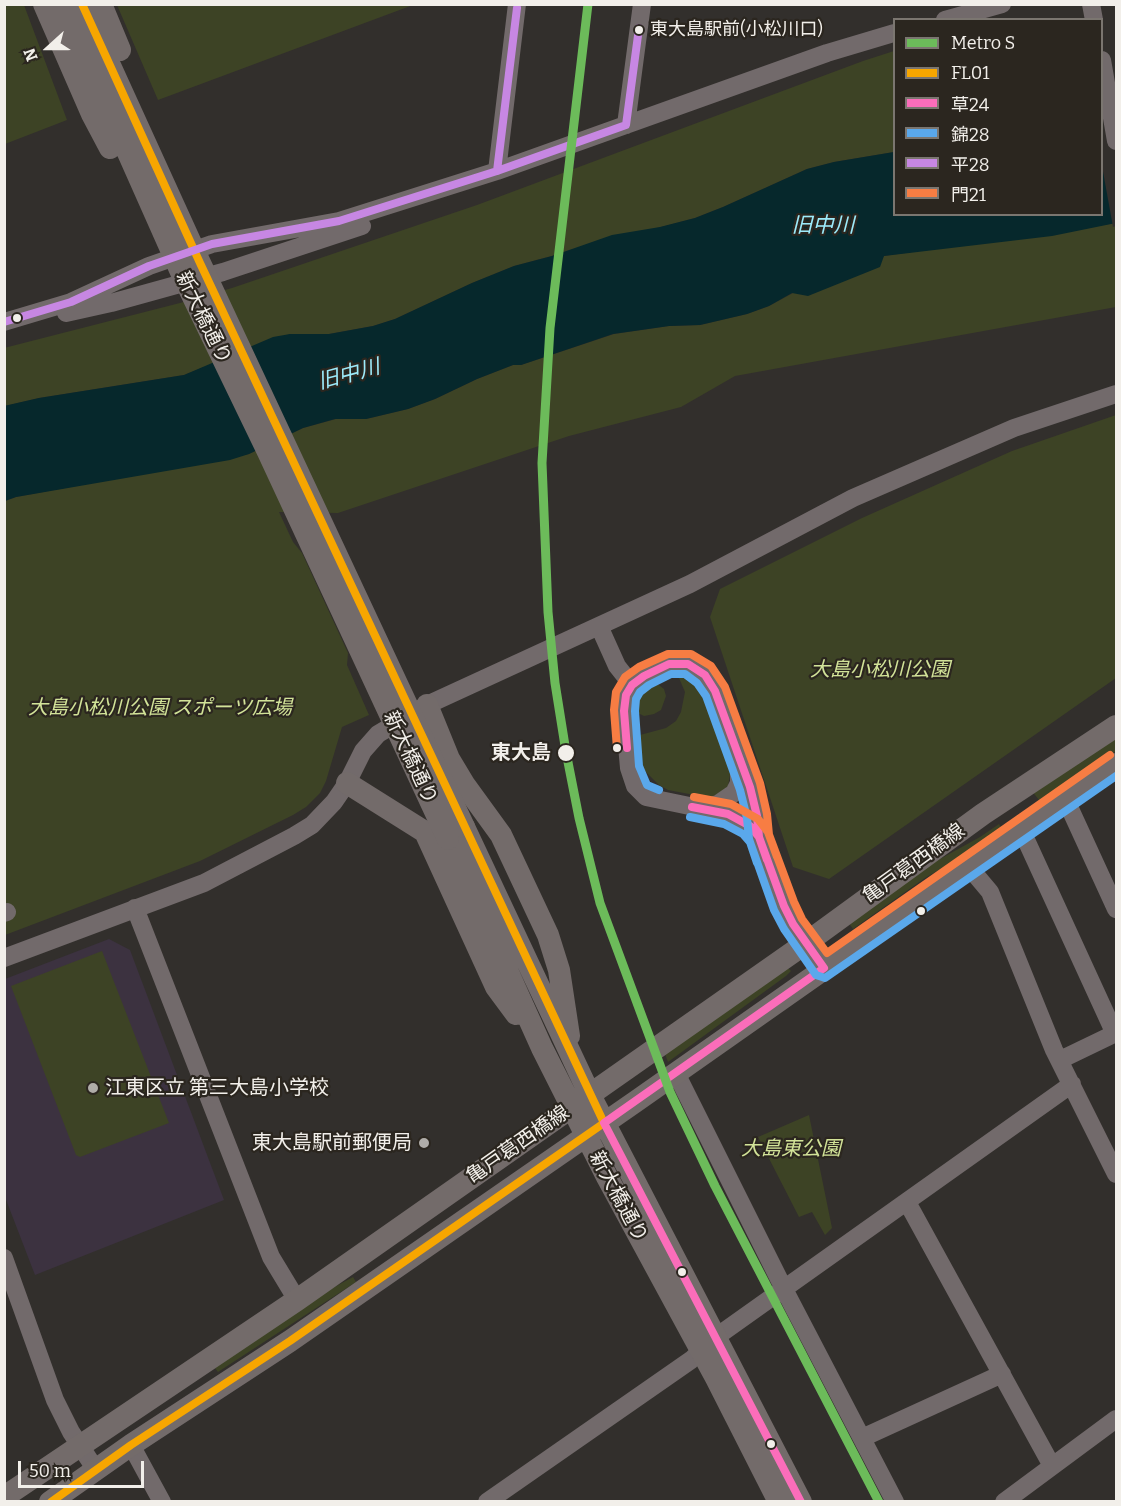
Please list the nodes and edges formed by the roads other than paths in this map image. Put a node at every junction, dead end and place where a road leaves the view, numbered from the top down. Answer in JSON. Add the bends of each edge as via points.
{"nodes":[{"id":1,"x":44,"y":4,"type":"edge"},
{"id":2,"x":62,"y":4,"type":"edge"},
{"id":3,"x":82,"y":4,"type":"edge"},
{"id":4,"x":101,"y":4,"type":"edge"},
{"id":5,"x":517,"y":4,"type":"edge"},
{"id":6,"x":642,"y":4,"type":"edge"},
{"id":7,"x":1002,"y":4,"type":"edge"},
{"id":8,"x":952,"y":18,"type":"edge"},
{"id":9,"x":893,"y":33,"type":"edge"},
{"id":10,"x":1103,"y":71,"type":"edge"},
{"id":11,"x":626,"y":125,"type":"junction"},
{"id":12,"x":1116,"y":141,"type":"edge"},
{"id":13,"x":497,"y":171,"type":"junction"},
{"id":14,"x":190,"y":267,"type":"junction"},
{"id":15,"x":4,"y":324,"type":"edge"},
{"id":16,"x":1116,"y":394,"type":"edge"},
{"id":17,"x":599,"y":626,"type":"junction"},
{"id":18,"x":632,"y":685,"type":"junction"},
{"id":19,"x":427,"y":705,"type":"junction"},
{"id":20,"x":1116,"y":726,"type":"edge"},
{"id":21,"x":738,"y":755,"type":"junction"},
{"id":22,"x":1116,"y":764,"type":"edge"},
{"id":23,"x":1031,"y":781,"type":"junction"},
{"id":24,"x":347,"y":783,"type":"junction"},
{"id":25,"x":1065,"y":798,"type":"junction"},
{"id":26,"x":692,"y":807,"type":"junction"},
{"id":27,"x":983,"y":814,"type":"junction"},
{"id":28,"x":1040,"y":816,"type":"junction"},
{"id":29,"x":1018,"y":832,"type":"junction"},
{"id":30,"x":456,"y":833,"type":"junction"},
{"id":31,"x":759,"y":837,"type":"junction"},
{"id":32,"x":969,"y":867,"type":"junction"},
{"id":33,"x":135,"y":908,"type":"junction"},
{"id":34,"x":1116,"y":909,"type":"edge"},
{"id":35,"x":806,"y":943,"type":"junction"},
{"id":36,"x":4,"y":958,"type":"edge"},
{"id":37,"x":824,"y":968,"type":"junction"},
{"id":38,"x":1116,"y":1034,"type":"edge"},
{"id":39,"x":542,"y":1048,"type":"junction"},
{"id":40,"x":570,"y":1053,"type":"junction"},
{"id":41,"x":1060,"y":1060,"type":"junction"},
{"id":42,"x":676,"y":1073,"type":"junction"},
{"id":43,"x":1072,"y":1084,"type":"junction"},
{"id":44,"x":590,"y":1095,"type":"junction"},
{"id":45,"x":572,"y":1108,"type":"junction"},
{"id":46,"x":595,"y":1129,"type":"junction"},
{"id":47,"x":1116,"y":1174,"type":"edge"},
{"id":48,"x":907,"y":1202,"type":"junction"},
{"id":49,"x":4,"y":1258,"type":"edge"},
{"id":50,"x":784,"y":1289,"type":"junction"},
{"id":51,"x":297,"y":1300,"type":"junction"},
{"id":52,"x":709,"y":1345,"type":"junction"},
{"id":53,"x":1002,"y":1374,"type":"junction"},
{"id":54,"x":1116,"y":1419,"type":"edge"},
{"id":55,"x":862,"y":1438,"type":"junction"},
{"id":56,"x":131,"y":1444,"type":"junction"},
{"id":57,"x":81,"y":1448,"type":"junction"},
{"id":58,"x":1052,"y":1466,"type":"junction"},
{"id":59,"x":96,"y":1470,"type":"junction"},
{"id":60,"x":4,"y":1497,"type":"edge"},
{"id":61,"x":50,"y":1502,"type":"edge"},
{"id":62,"x":162,"y":1502,"type":"edge"},
{"id":63,"x":487,"y":1502,"type":"edge"},
{"id":64,"x":779,"y":1502,"type":"edge"},
{"id":65,"x":801,"y":1502,"type":"edge"},
{"id":66,"x":895,"y":1502,"type":"edge"},
{"id":67,"x":1004,"y":1502,"type":"edge"}],
"edges":[{"from":1,"to":14,"type":"main road","bridge":true,"via":[[92,114]]},
{"from":2,"to":14,"type":"main road","name":"新大橋通り","bridge":true},
{"from":3,"to":14,"type":"main road","name":"新大橋通り","bridge":true},
{"from":4,"to":14,"type":"main road","bridge":true,"via":[[139,93]]},
{"from":5,"to":13,"type":"street"},
{"from":6,"to":11,"type":"street"},
{"from":7,"to":8,"type":"street"},
{"from":9,"to":11,"type":"street"},
{"from":10,"to":12,"type":"street"},
{"from":11,"to":13,"type":"street"},
{"from":13,"to":15,"type":"street","via":[[392,216],[264,259],[111,303]]},
{"from":13,"to":15,"type":"street","via":[[339,221],[212,244],[149,266],[71,302]]},
{"from":14,"to":30,"type":"main road","name":"新大橋通り","bridge":true,"via":[[268,452]]},
{"from":16,"to":17,"type":"street","via":[[1014,428],[853,498],[719,569]]},
{"from":17,"to":18,"type":"street","via":[[617,666]]},
{"from":17,"to":19,"type":"street"},
{"from":18,"to":21,"type":"street","via":[[669,664],[697,668],[715,692]]},
{"from":18,"to":26,"type":"street","via":[[624,711],[629,768],[635,786],[646,797]]},
{"from":19,"to":24,"type":"street","via":[[378,734],[363,751]]},
{"from":19,"to":40,"type":"main road","via":[[449,759],[501,835],[548,935],[566,1007]]},
{"from":20,"to":23,"type":"main road","name":"亀戸葛西橋線"},
{"from":21,"to":26,"type":"street","via":[[739,783],[734,794],[710,807]]},
{"from":21,"to":31,"type":"street","via":[[754,804]]},
{"from":22,"to":25,"type":"main road","name":"亀戸葛西橋線"},
{"from":23,"to":27,"type":"main road","name":"亀戸葛西橋線"},
{"from":23,"to":28,"type":"main road","via":[[1022,799],[1027,812]]},
{"from":24,"to":33,"type":"street","via":[[312,825],[294,837],[204,883]]},
{"from":24,"to":39,"type":"main road","via":[[425,832],[496,987]]},
{"from":25,"to":28,"type":"main road","name":"亀戸葛西橋線"},
{"from":25,"to":34,"type":"street"},
{"from":26,"to":31,"type":"street","via":[[735,816]]},
{"from":27,"to":29,"type":"main road","via":[[998,811],[1008,816]]},
{"from":27,"to":35,"type":"main road","name":"亀戸葛西橋線"},
{"from":28,"to":29,"type":"main road","name":"亀戸葛西橋線"},
{"from":29,"to":32,"type":"main road","name":"亀戸葛西橋線"},
{"from":29,"to":38,"type":"street"},
{"from":30,"to":39,"type":"main road","name":"新大橋通り"},
{"from":30,"to":40,"type":"main road","name":"新大橋通り"},
{"from":31,"to":35,"type":"street","via":[[784,906]]},
{"from":32,"to":37,"type":"main road","name":"亀戸葛西橋線"},
{"from":32,"to":41,"type":"street","via":[[990,891]]},
{"from":33,"to":36,"type":"street"},
{"from":33,"to":51,"type":"street","via":[[271,1257]]},
{"from":35,"to":37,"type":"street"},
{"from":35,"to":44,"type":"main road","name":"亀戸葛西橋線"},
{"from":37,"to":42,"type":"main road","name":"亀戸葛西橋線"},
{"from":38,"to":41,"type":"street"},
{"from":39,"to":45,"type":"main road","name":"新大橋通り"},
{"from":40,"to":44,"type":"main road","name":"新大橋通り"},
{"from":41,"to":43,"type":"street"},
{"from":42,"to":46,"type":"main road","name":"亀戸葛西橋線"},
{"from":42,"to":50,"type":"street"},
{"from":43,"to":47,"type":"street"},
{"from":43,"to":48,"type":"street"},
{"from":44,"to":45,"type":"main road","name":"亀戸葛西橋線"},
{"from":44,"to":46,"type":"main road","name":"新大橋通り"},
{"from":45,"to":46,"type":"main road","name":"新大橋通り"},
{"from":45,"to":51,"type":"main road","name":"亀戸葛西橋線"},
{"from":46,"to":52,"type":"main road","name":"新大橋通り"},
{"from":46,"to":56,"type":"main road","name":"亀戸葛西橋線","via":[[290,1341]]},
{"from":48,"to":50,"type":"street"},
{"from":48,"to":53,"type":"street"},
{"from":49,"to":57,"type":"street","via":[[55,1400]]},
{"from":50,"to":52,"type":"street"},
{"from":50,"to":55,"type":"street"},
{"from":51,"to":57,"type":"main road","name":"亀戸葛西橋線"},
{"from":52,"to":63,"type":"street"},
{"from":52,"to":64,"type":"main road","name":"新大橋通り"},
{"from":52,"to":65,"type":"main road","name":"新大橋通り"},
{"from":53,"to":55,"type":"street"},
{"from":53,"to":58,"type":"street"},
{"from":54,"to":58,"type":"street"},
{"from":55,"to":66,"type":"street"},
{"from":56,"to":59,"type":"main road","name":"亀戸葛西橋線"},
{"from":56,"to":62,"type":"street"},
{"from":57,"to":59,"type":"street"},
{"from":57,"to":60,"type":"main road","name":"亀戸葛西橋線"},
{"from":58,"to":67,"type":"street"},
{"from":59,"to":61,"type":"main road","name":"亀戸葛西橋線"}]}
